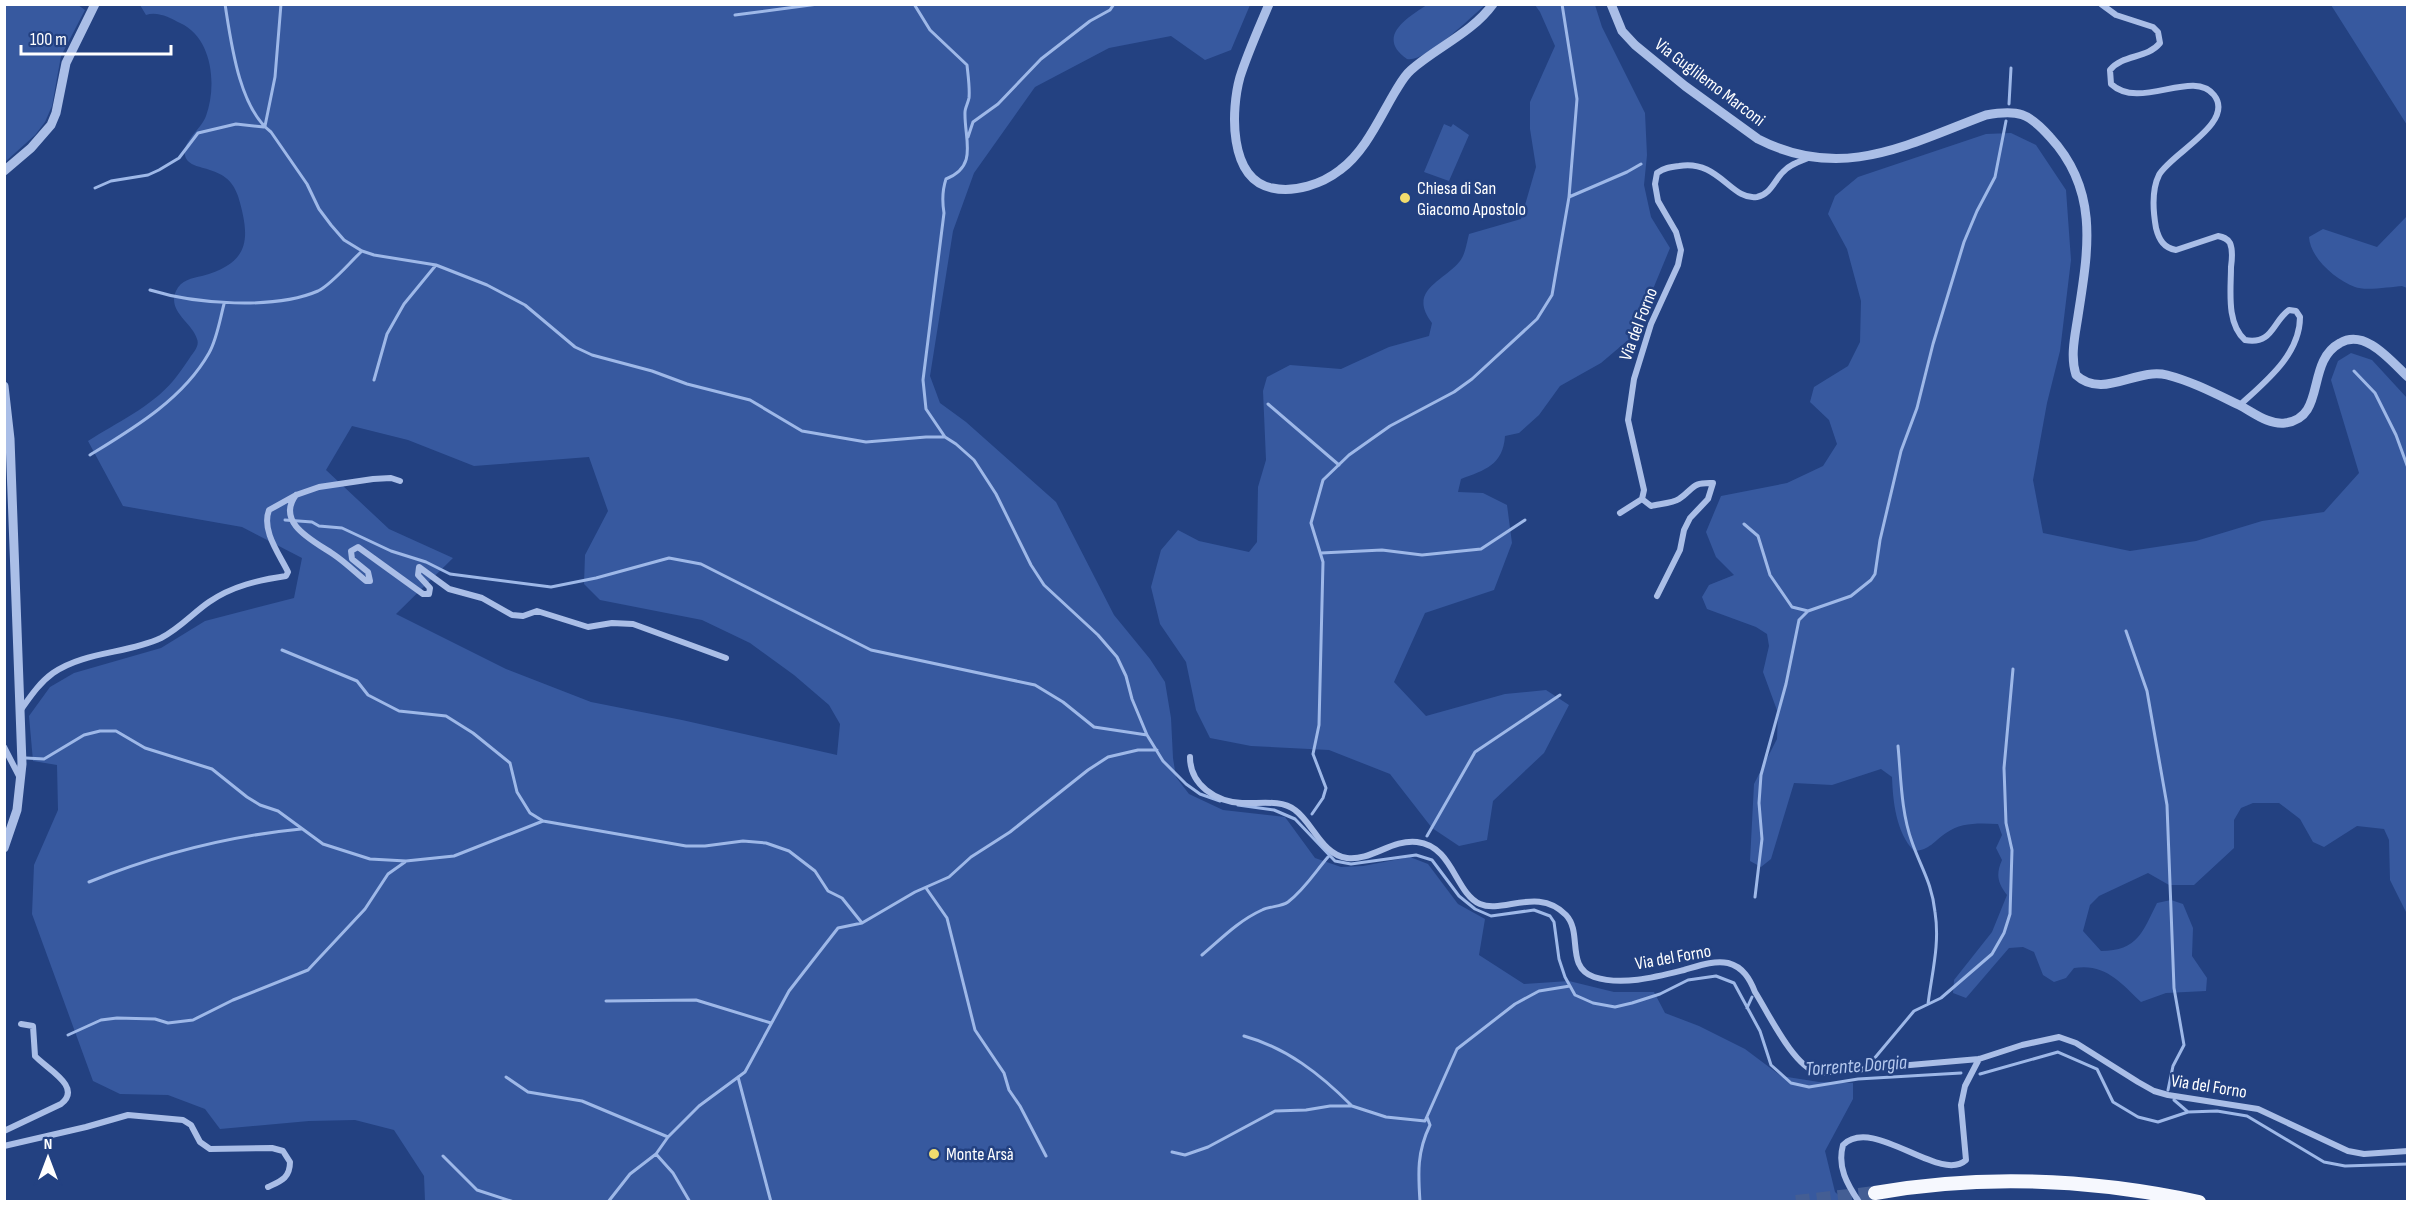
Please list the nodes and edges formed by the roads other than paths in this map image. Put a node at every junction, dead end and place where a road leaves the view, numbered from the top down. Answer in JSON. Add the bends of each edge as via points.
{"nodes":[{"id":1,"x":96,"y":4,"type":"edge"},
{"id":2,"x":1269,"y":4,"type":"edge"},
{"id":3,"x":1493,"y":4,"type":"edge"},
{"id":4,"x":1611,"y":4,"type":"edge"},
{"id":5,"x":2101,"y":4,"type":"edge"},
{"id":6,"x":1812,"y":157,"type":"junction"},
{"id":7,"x":4,"y":171,"type":"edge"},
{"id":8,"x":2408,"y":377,"type":"edge"},
{"id":9,"x":4,"y":386,"type":"edge"},
{"id":10,"x":2240,"y":405,"type":"junction"},
{"id":11,"x":400,"y":481,"type":"dead end"},
{"id":12,"x":296,"y":495,"type":"junction"},
{"id":13,"x":1642,"y":499,"type":"junction"},
{"id":14,"x":1620,"y":513,"type":"dead end"},
{"id":15,"x":1657,"y":596,"type":"dead end"},
{"id":16,"x":726,"y":658,"type":"dead end"},
{"id":17,"x":20,"y":712,"type":"junction"},
{"id":18,"x":4,"y":747,"type":"edge"},
{"id":19,"x":1190,"y":757,"type":"dead end"},
{"id":20,"x":21,"y":785,"type":"junction"},
{"id":21,"x":4,"y":848,"type":"edge"},
{"id":22,"x":21,"y":1024,"type":"dead end"},
{"id":23,"x":1979,"y":1059,"type":"junction"},
{"id":24,"x":4,"y":1131,"type":"edge"},
{"id":25,"x":4,"y":1146,"type":"edge"},
{"id":26,"x":2408,"y":1151,"type":"edge"},
{"id":27,"x":268,"y":1187,"type":"dead end"},
{"id":28,"x":1875,"y":1193,"type":"tunnel mouth"},
{"id":29,"x":1860,"y":1202,"type":"edge"},
{"id":30,"x":2199,"y":1202,"type":"edge"}],
"edges":[{"from":1,"to":7,"type":"street","via":[[66,63],[51,125]]},
{"from":2,"to":3,"type":"street","via":[[1240,78],[1234,134],[1247,171],[1265,186],[1287,189],[1304,187],[1341,170],[1359,151],[1405,76],[1464,33]]},
{"from":4,"to":6,"type":"street","name":"Via Guglilemo Marconi","via":[[1622,31],[1685,86],[1758,139]]},
{"from":5,"to":10,"type":"street","via":[[2116,15],[2153,27],[2160,38],[2154,51],[2116,63],[2110,70],[2111,84],[2117,90],[2138,94],[2197,86],[2214,94],[2217,100],[2218,114],[2212,125],[2169,162],[2155,185],[2154,216],[2163,245],[2176,250],[2218,236],[2229,241],[2235,328],[2245,340],[2268,335],[2289,310],[2300,317],[2290,351]]},
{"from":6,"to":10,"type":"street","name":"Via Guglilemo Marconi","via":[[1876,155],[1994,114],[2017,113],[2036,120],[2068,161],[2084,198],[2088,247],[2073,353],[2076,375],[2091,384],[2104,385],[2161,373]]},
{"from":6,"to":13,"type":"street","name":"Via del Forno","via":[[1784,171],[1771,189],[1758,197],[1746,196],[1712,170],[1696,164],[1664,168],[1657,173],[1658,201],[1676,232],[1681,250],[1634,379],[1628,420],[1642,473]]},
{"from":8,"to":10,"type":"street","via":[[2367,342],[2344,340],[2326,354],[2310,406],[2296,420],[2273,423]]},
{"from":9,"to":17,"type":"street","via":[[10,439]]},
{"from":11,"to":12,"type":"street","via":[[373,479],[319,487]]},
{"from":12,"to":16,"type":"street","via":[[289,512],[297,529],[366,581],[370,581],[368,572],[352,559],[355,547],[423,594],[429,594],[430,588],[418,575],[419,567],[449,589],[482,598],[512,615],[537,611],[588,627],[633,624]]},
{"from":12,"to":17,"type":"street","via":[[267,514],[274,548],[288,572],[286,576],[230,591],[164,637],[142,646],[84,658],[54,672]]},
{"from":13,"to":14,"type":"street"},
{"from":13,"to":15,"type":"street","via":[[1651,506],[1678,500],[1698,484],[1713,483],[1708,499],[1684,530],[1680,550]]},
{"from":17,"to":20,"type":"street"},
{"from":18,"to":20,"type":"street"},
{"from":19,"to":23,"type":"street","name":"Via del Forno","via":[[1193,775],[1208,792],[1223,800],[1291,807],[1340,857],[1353,858],[1417,842],[1443,857],[1471,898],[1479,903],[1494,906],[1532,901],[1564,913],[1570,920],[1579,965],[1596,978],[1623,981],[1707,964],[1736,966],[1750,981],[1799,1062],[1811,1071]]},
{"from":20,"to":21,"type":"street"},
{"from":22,"to":24,"type":"street","via":[[33,1026],[35,1056],[64,1082],[69,1094],[61,1104]]},
{"from":23,"to":26,"type":"street","name":"Via del Forno","via":[[2060,1037],[2088,1049],[2154,1091],[2258,1109],[2349,1152],[2364,1155]]},
{"from":23,"to":29,"type":"street","via":[[1965,1086],[1961,1105],[1967,1157],[1964,1163],[1941,1164],[1876,1139],[1855,1137],[1843,1145],[1840,1164],[1847,1185]]},
{"from":25,"to":27,"type":"street","via":[[128,1115],[183,1120],[191,1125],[200,1143],[210,1149],[283,1151],[290,1162],[288,1174]]},
{"from":28,"to":30,"type":"highway","via":[[1942,1184],[2030,1180],[2101,1185]]}]}
